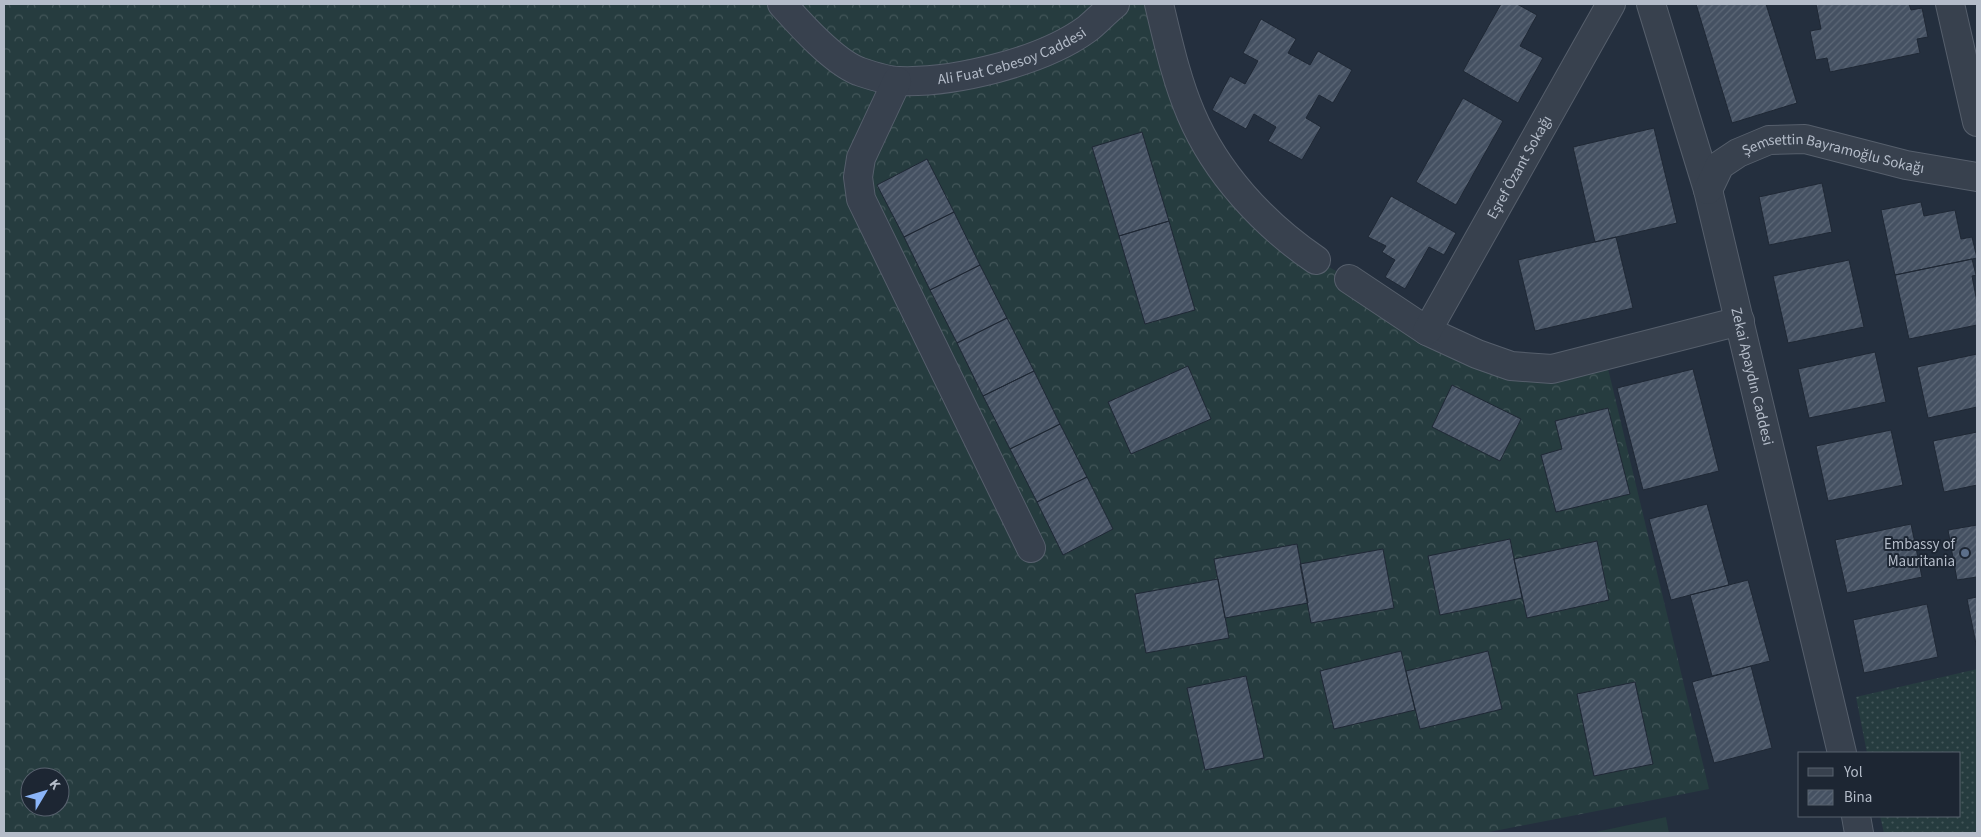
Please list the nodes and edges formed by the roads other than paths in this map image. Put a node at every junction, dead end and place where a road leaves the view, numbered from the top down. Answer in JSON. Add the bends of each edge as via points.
{"nodes":[{"id":1,"x":782,"y":4,"type":"edge"},
{"id":2,"x":1114,"y":4,"type":"edge"},
{"id":3,"x":1159,"y":4,"type":"edge"},
{"id":4,"x":1610,"y":4,"type":"edge"},
{"id":5,"x":1651,"y":4,"type":"edge"},
{"id":6,"x":1950,"y":4,"type":"edge"},
{"id":7,"x":897,"y":81,"type":"junction"},
{"id":8,"x":1977,"y":122,"type":"edge"},
{"id":9,"x":1977,"y":177,"type":"edge"},
{"id":10,"x":1708,"y":190,"type":"junction"},
{"id":11,"x":1316,"y":260,"type":"dead end"},
{"id":12,"x":1349,"y":279,"type":"dead end"},
{"id":13,"x":1740,"y":321,"type":"junction"},
{"id":14,"x":1427,"y":331,"type":"junction"},
{"id":15,"x":1031,"y":548,"type":"dead end"},
{"id":16,"x":1842,"y":752,"type":"edge"},
{"id":17,"x":1856,"y":817,"type":"edge"},
{"id":18,"x":1859,"y":833,"type":"edge"}],
"edges":[{"from":1,"to":7,"type":"street","name":"Ali Fuat Cebesoy Caddesi","via":[[805,30],[857,71]]},
{"from":2,"to":7,"type":"street","name":"Ali Fuat Cebesoy Caddesi","via":[[1086,30],[1048,50],[995,69],[935,79]]},
{"from":3,"to":11,"type":"street","via":[[1190,113],[1215,160],[1247,201],[1293,245]]},
{"from":4,"to":14,"type":"street","name":"Eşref Özant Sokağı"},
{"from":5,"to":10,"type":"street","name":"Zekai Apaydın Caddesi"},
{"from":6,"to":8,"type":"street"},
{"from":7,"to":15,"type":"street","via":[[860,158],[861,199]]},
{"from":9,"to":10,"type":"street","name":"Şemsettin Bayramoğlu Sokağı","via":[[1906,165],[1805,139],[1769,140],[1738,153],[1720,165]]},
{"from":10,"to":13,"type":"street","name":"Zekai Apaydın Caddesi"},
{"from":12,"to":14,"type":"street"},
{"from":13,"to":14,"type":"street","via":[[1552,369],[1511,366]]},
{"from":13,"to":16,"type":"street","name":"Zekai Apaydın Caddesi"},
{"from":17,"to":18,"type":"street"}]}
